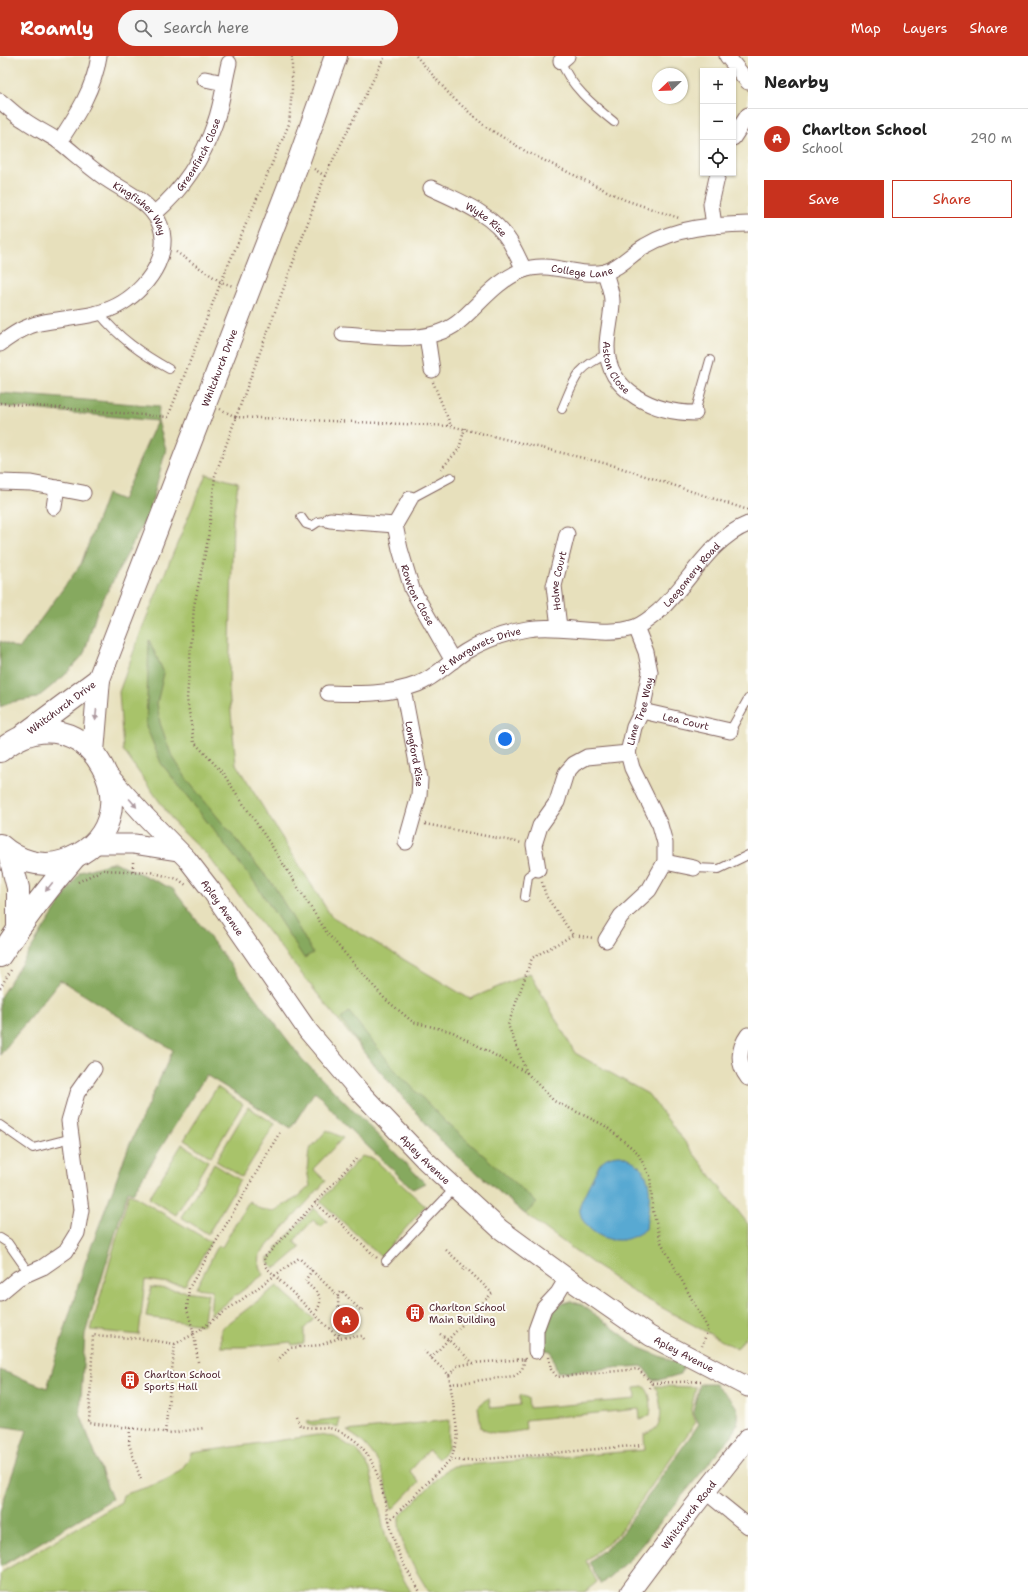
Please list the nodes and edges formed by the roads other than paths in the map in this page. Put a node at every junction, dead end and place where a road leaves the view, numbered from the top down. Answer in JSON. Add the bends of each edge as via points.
{"nodes":[{"id":1,"x":99,"y":56,"type":"edge"},
{"id":2,"x":336,"y":56,"type":"edge"},
{"id":3,"x":727,"y":56,"type":"edge"},
{"id":4,"x":564,"y":58,"type":"edge"},
{"id":5,"x":229,"y":63,"type":"dead end"},
{"id":6,"x":205,"y":79,"type":"dead end"},
{"id":7,"x":748,"y":82,"type":"edge"},
{"id":8,"x":224,"y":83,"type":"junction"},
{"id":9,"x":0,"y":101,"type":"edge"},
{"id":10,"x":748,"y":115,"type":"edge"},
{"id":11,"x":614,"y":122,"type":"dead end"},
{"id":12,"x":736,"y":133,"type":"edge"},
{"id":13,"x":59,"y":142,"type":"junction"},
{"id":14,"x":717,"y":176,"type":"edge"},
{"id":15,"x":431,"y":188,"type":"dead end"},
{"id":16,"x":154,"y":214,"type":"junction"},
{"id":17,"x":748,"y":224,"type":"edge"},
{"id":18,"x":707,"y":226,"type":"junction"},
{"id":19,"x":524,"y":270,"type":"junction"},
{"id":20,"x":605,"y":272,"type":"junction"},
{"id":21,"x":99,"y":314,"type":"junction"},
{"id":22,"x":343,"y":334,"type":"dead end"},
{"id":23,"x":427,"y":336,"type":"junction"},
{"id":24,"x":0,"y":344,"type":"edge"},
{"id":25,"x":608,"y":354,"type":"junction"},
{"id":26,"x":710,"y":360,"type":"dead end"},
{"id":27,"x":170,"y":369,"type":"dead end"},
{"id":28,"x":432,"y":370,"type":"road end"},
{"id":29,"x":562,"y":409,"type":"dead end"},
{"id":30,"x":695,"y":413,"type":"joint"},
{"id":31,"x":452,"y":477,"type":"dead end"},
{"id":32,"x":0,"y":482,"type":"edge"},
{"id":33,"x":57,"y":488,"type":"junction"},
{"id":34,"x":83,"y":493,"type":"dead end"},
{"id":35,"x":410,"y":499,"type":"joint"},
{"id":36,"x":54,"y":507,"type":"dead end"},
{"id":37,"x":300,"y":517,"type":"dead end"},
{"id":38,"x":330,"y":520,"type":"joint"},
{"id":39,"x":748,"y":524,"type":"edge"},
{"id":40,"x":395,"y":525,"type":"junction"},
{"id":41,"x":567,"y":534,"type":"dead end"},
{"id":42,"x":559,"y":627,"type":"junction"},
{"id":43,"x":636,"y":627,"type":"junction"},
{"id":44,"x":453,"y":661,"type":"junction"},
{"id":45,"x":99,"y":679,"type":"junction"},
{"id":46,"x":403,"y":688,"type":"junction"},
{"id":47,"x":328,"y":693,"type":"dead end"},
{"id":48,"x":748,"y":700,"type":"edge"},
{"id":49,"x":642,"y":711,"type":"junction"},
{"id":50,"x":730,"y":731,"type":"joint"},
{"id":51,"x":9,"y":741,"type":"edge"},
{"id":52,"x":93,"y":752,"type":"junction"},
{"id":53,"x":628,"y":753,"type":"junction"},
{"id":54,"x":107,"y":774,"type":"junction"},
{"id":55,"x":406,"y":842,"type":"dead end"},
{"id":56,"x":93,"y":844,"type":"junction"},
{"id":57,"x":4,"y":849,"type":"edge"},
{"id":58,"x":179,"y":851,"type":"junction"},
{"id":59,"x":748,"y":855,"type":"edge"},
{"id":60,"x":75,"y":857,"type":"junction"},
{"id":61,"x":665,"y":862,"type":"junction"},
{"id":62,"x":694,"y":868,"type":"joint"},
{"id":63,"x":538,"y":869,"type":"joint"},
{"id":64,"x":525,"y":897,"type":"dead end"},
{"id":65,"x":18,"y":928,"type":"junction"},
{"id":66,"x":606,"y":940,"type":"road end"},
{"id":67,"x":6,"y":962,"type":"edge"},
{"id":68,"x":748,"y":1035,"type":"edge"},
{"id":69,"x":94,"y":1069,"type":"dead end"},
{"id":70,"x":748,"y":1078,"type":"edge"},
{"id":71,"x":0,"y":1125,"type":"edge"},
{"id":72,"x":72,"y":1138,"type":"junction"},
{"id":73,"x":455,"y":1188,"type":"junction"},
{"id":74,"x":0,"y":1238,"type":"edge"},
{"id":75,"x":386,"y":1262,"type":"road end"},
{"id":76,"x":29,"y":1273,"type":"junction"},
{"id":77,"x":567,"y":1278,"type":"junction"},
{"id":78,"x":0,"y":1293,"type":"edge"},
{"id":79,"x":533,"y":1356,"type":"road end"},
{"id":80,"x":748,"y":1387,"type":"edge"},
{"id":81,"x":748,"y":1438,"type":"edge"},
{"id":82,"x":706,"y":1492,"type":"junction"},
{"id":83,"x":748,"y":1526,"type":"edge"},
{"id":84,"x":630,"y":1592,"type":"edge"}],
"edges":[{"from":1,"to":13,"type":"street","via":[[83,105]]},
{"from":2,"to":45,"type":"main road","name":"Whitchurch Drive","via":[[299,160]]},
{"from":3,"to":7,"type":"street"},
{"from":4,"to":11,"type":"lane","via":[[564,70],[574,83],[596,108]]},
{"from":5,"to":8,"type":"street","name":"Greenfinch Close"},
{"from":6,"to":8,"type":"street"},
{"from":8,"to":16,"type":"street","name":"Greenfinch Close","via":[[216,123],[192,173],[166,204]]},
{"from":9,"to":13,"type":"street","name":"Kingfisher Way","via":[[23,120]]},
{"from":10,"to":12,"type":"street"},
{"from":13,"to":16,"type":"street","name":"Kingfisher Way"},
{"from":14,"to":18,"type":"street"},
{"from":15,"to":19,"type":"street","name":"Wyke Rise","via":[[468,205],[493,223],[509,241]]},
{"from":16,"to":21,"type":"street","name":"Kingfisher Way","via":[[160,226],[162,248],[159,264],[152,277],[122,303]]},
{"from":17,"to":18,"type":"street","name":"College Lane"},
{"from":18,"to":20,"type":"street","name":"College Lane","via":[[660,238]]},
{"from":19,"to":20,"type":"street","name":"College Lane","via":[[540,267],[591,273]]},
{"from":19,"to":23,"type":"street","name":"College Lane","via":[[506,279],[449,329]]},
{"from":20,"to":25,"type":"street","name":"Aston Close","via":[[612,300]]},
{"from":21,"to":24,"type":"street","name":"Kingfisher Way","via":[[38,323],[15,332]]},
{"from":21,"to":27,"type":"lane","via":[[123,340]]},
{"from":22,"to":23,"type":"street","name":"College Lane"},
{"from":23,"to":28,"type":"street"},
{"from":25,"to":29,"type":"lane","via":[[586,365],[577,375]]},
{"from":25,"to":30,"type":"street","name":"Aston Close","via":[[611,368],[630,394],[651,405],[681,413]]},
{"from":26,"to":30,"type":"lane"},
{"from":31,"to":35,"type":"lane"},
{"from":32,"to":33,"type":"street","via":[[31,483]]},
{"from":33,"to":34,"type":"street"},
{"from":33,"to":36,"type":"street"},
{"from":35,"to":40,"type":"street"},
{"from":37,"to":38,"type":"lane","via":[[312,526]]},
{"from":38,"to":40,"type":"street"},
{"from":39,"to":43,"type":"street","name":"Leegomery Road","via":[[728,536],[710,553],[673,598],[654,616]]},
{"from":40,"to":44,"type":"street","name":"Rowton Close","via":[[412,589]]},
{"from":41,"to":42,"type":"street","name":"Holme Court","via":[[554,586]]},
{"from":42,"to":43,"type":"street","name":"St Margarets Drive","via":[[617,631]]},
{"from":42,"to":44,"type":"street","name":"St Margarets Drive","via":[[529,628],[502,634],[465,652]]},
{"from":43,"to":49,"type":"street","name":"Lime Tree Way","via":[[646,652],[650,672]]},
{"from":44,"to":46,"type":"street","name":"St Margarets Drive","via":[[418,684]]},
{"from":45,"to":51,"type":"main road","name":"Whitchurch Drive"},
{"from":45,"to":52,"type":"main road","name":"Whitchurch Drive","one_way":true},
{"from":46,"to":47,"type":"street","name":"St Margarets Drive","via":[[362,694]]},
{"from":46,"to":55,"type":"street","name":"Longford Rise","via":[[420,779],[419,796]]},
{"from":48,"to":50,"type":"lane"},
{"from":49,"to":50,"type":"street","name":"Lea Court"},
{"from":49,"to":53,"type":"street","name":"Lime Tree Way","via":[[634,727]]},
{"from":51,"to":52,"type":"main road","name":"Whitchurch Drive","via":[[38,732],[60,734],[81,742]]},
{"from":52,"to":54,"type":"main road","name":"Whitchurch Drive"},
{"from":53,"to":61,"type":"street","name":"Lime Tree Way","via":[[632,768],[660,825],[665,843]]},
{"from":53,"to":63,"type":"street","via":[[587,757],[574,764],[566,773],[557,802],[540,826],[534,845]]},
{"from":54,"to":56,"type":"main road","name":"Whitchurch Drive","via":[[111,792],[110,811],[104,829]]},
{"from":54,"to":58,"type":"street","name":"Apley Avenue","one_way":true},
{"from":56,"to":58,"type":"street","via":[[134,844]]},
{"from":56,"to":60,"type":"main road","name":"Whitchurch Drive"},
{"from":57,"to":60,"type":"main road","name":"Whitchurch Drive","via":[[24,861],[41,864],[59,863]]},
{"from":57,"to":65,"type":"main road","name":"Whitchurch Drive","via":[[18,888]]},
{"from":58,"to":73,"type":"street","name":"Apley Avenue","via":[[212,890],[308,1031],[359,1091]]},
{"from":59,"to":62,"type":"lane","via":[[719,868]]},
{"from":60,"to":65,"type":"main road","name":"Whitchurch Drive","one_way":true},
{"from":61,"to":62,"type":"street"},
{"from":61,"to":66,"type":"street","via":[[649,890],[622,916]]},
{"from":63,"to":64,"type":"lane","via":[[528,876]]},
{"from":65,"to":67,"type":"main road","name":"Whitchurch Drive"},
{"from":68,"to":70,"type":"street","via":[[740,1047],[739,1060]]},
{"from":69,"to":72,"type":"street","via":[[77,1094],[69,1121]]},
{"from":71,"to":72,"type":"lane","via":[[33,1148]]},
{"from":72,"to":76,"type":"street","via":[[81,1210],[77,1233],[66,1251]]},
{"from":73,"to":75,"type":"lane"},
{"from":73,"to":77,"type":"street","name":"Apley Avenue","via":[[500,1229]]},
{"from":74,"to":76,"type":"lane","via":[[8,1243]]},
{"from":76,"to":78,"type":"street","via":[[18,1278]]},
{"from":77,"to":79,"type":"street","via":[[544,1308],[536,1330]]},
{"from":77,"to":80,"type":"street","name":"Apley Avenue","via":[[650,1336]]},
{"from":81,"to":82,"type":"street","name":"Whitchurch Road"},
{"from":82,"to":83,"type":"street"},
{"from":82,"to":84,"type":"street","name":"Whitchurch Road"}]}
